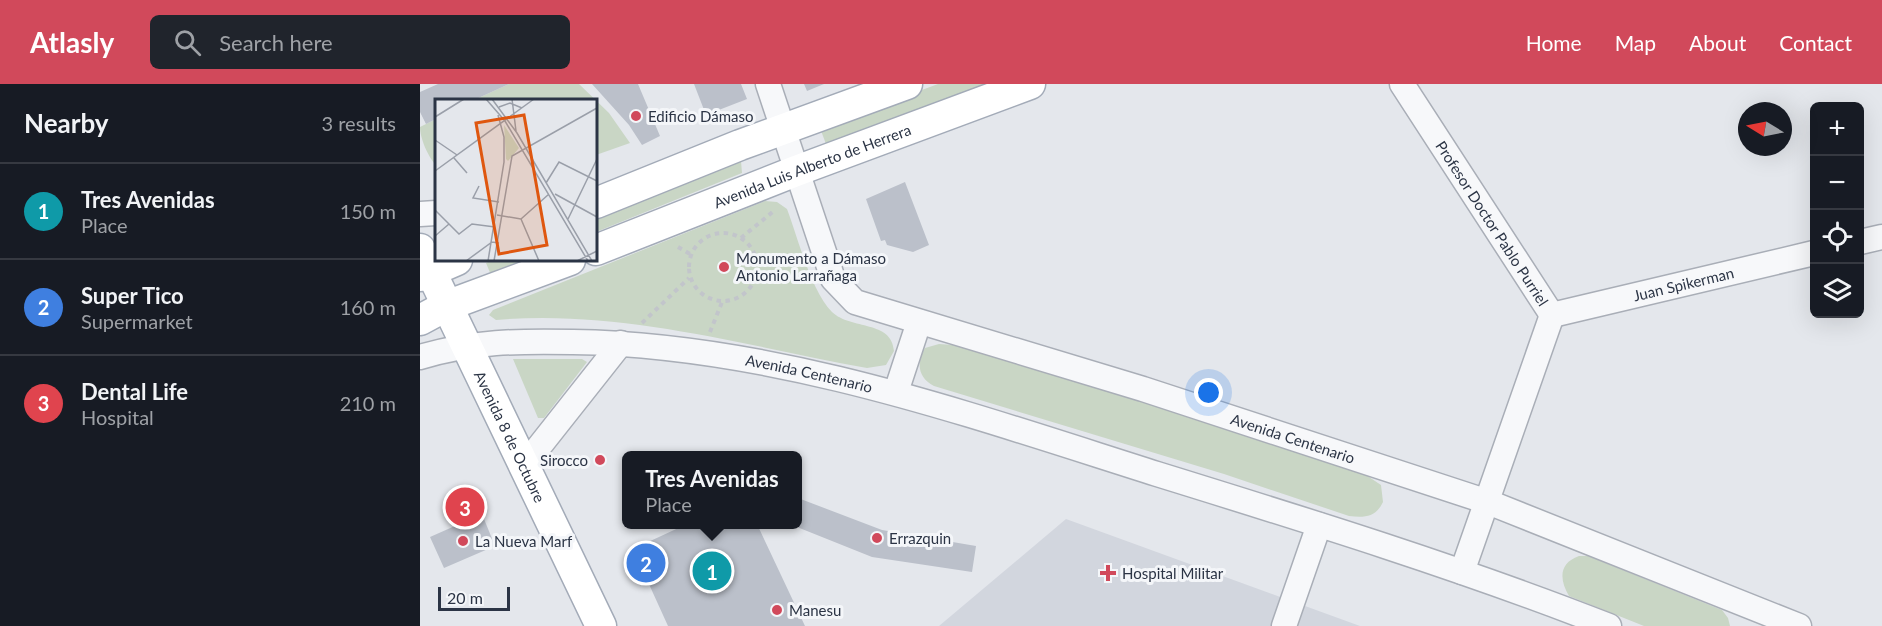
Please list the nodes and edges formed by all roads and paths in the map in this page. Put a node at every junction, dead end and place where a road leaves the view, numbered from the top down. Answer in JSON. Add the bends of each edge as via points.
{"nodes":[{"id":1,"x":768,"y":84,"type":"edge"},
{"id":2,"x":907,"y":84,"type":"edge"},
{"id":3,"x":1030,"y":84,"type":"edge"},
{"id":4,"x":1402,"y":84,"type":"edge"},
{"id":5,"x":783,"y":131,"type":"junction"},
{"id":6,"x":796,"y":171,"type":"junction"},
{"id":7,"x":807,"y":198,"type":"junction"},
{"id":8,"x":598,"y":201,"type":"edge"},
{"id":9,"x":435,"y":213,"type":"edge"},
{"id":10,"x":420,"y":214,"type":"edge"},
{"id":11,"x":1882,"y":237,"type":"edge"},
{"id":12,"x":741,"y":238,"type":"junction"},
{"id":13,"x":1864,"y":241,"type":"edge"},
{"id":14,"x":597,"y":250,"type":"edge"},
{"id":15,"x":1810,"y":254,"type":"edge"},
{"id":16,"x":567,"y":261,"type":"edge"},
{"id":17,"x":432,"y":264,"type":"edge"},
{"id":18,"x":689,"y":278,"type":"junction"},
{"id":19,"x":722,"y":302,"type":"junction"},
{"id":20,"x":446,"y":306,"type":"junction"},
{"id":21,"x":1552,"y":315,"type":"junction"},
{"id":22,"x":420,"y":320,"type":"edge"},
{"id":23,"x":919,"y":322,"type":"junction"},
{"id":24,"x":621,"y":343,"type":"junction"},
{"id":25,"x":465,"y":344,"type":"junction"},
{"id":26,"x":703,"y":352,"type":"junction"},
{"id":27,"x":420,"y":357,"type":"edge"},
{"id":28,"x":896,"y":392,"type":"junction"},
{"id":29,"x":523,"y":467,"type":"junction"},
{"id":30,"x":1488,"y":502,"type":"junction"},
{"id":31,"x":1319,"y":525,"type":"junction"},
{"id":32,"x":1462,"y":572,"type":"junction"},
{"id":33,"x":1759,"y":618,"type":"edge"},
{"id":34,"x":1594,"y":623,"type":"edge"},
{"id":35,"x":601,"y":626,"type":"edge"},
{"id":36,"x":1284,"y":626,"type":"edge"},
{"id":37,"x":1799,"y":626,"type":"edge"}],
"edges":[{"from":1,"to":5,"type":"street","name":"Avenida Centenario"},
{"from":2,"to":5,"type":"main road"},
{"from":3,"to":6,"type":"main road","name":"Avenida Luis Alberto de Herrera"},
{"from":4,"to":21,"type":"street","name":"Profesor Doctor Pablo Purriel"},
{"from":5,"to":6,"type":"street","name":"Avenida Centenario"},
{"from":5,"to":8,"type":"main road"},
{"from":6,"to":7,"type":"street","name":"Avenida Centenario"},
{"from":6,"to":14,"type":"main road","name":"Avenida Luis Alberto de Herrera"},
{"from":7,"to":12,"type":"path","via":[[778,207]]},
{"from":7,"to":23,"type":"street","name":"Avenida Centenario","via":[[833,279],[844,292],[855,302]]},
{"from":9,"to":10,"type":"street"},
{"from":11,"to":13,"type":"street"},
{"from":12,"to":18,"type":"path","via":[[718,233],[706,237],[690,254]]},
{"from":12,"to":19,"type":"path","via":[[755,255],[756,277],[743,296]]},
{"from":15,"to":21,"type":"street","name":"Juan Spikerman"},
{"from":16,"to":20,"type":"main road"},
{"from":17,"to":20,"type":"main road","name":"Avenida 8 de Octubre"},
{"from":18,"to":19,"type":"path","via":[[702,295]]},
{"from":18,"to":24,"type":"path"},
{"from":19,"to":26,"type":"path"},
{"from":20,"to":22,"type":"main road"},
{"from":20,"to":25,"type":"main road","name":"Avenida 8 de Octubre"},
{"from":21,"to":30,"type":"street","name":"Profesor Doctor Pablo Purriel"},
{"from":23,"to":28,"type":"street"},
{"from":23,"to":30,"type":"street","name":"Avenida Centenario","via":[[1155,393]]},
{"from":24,"to":25,"type":"street","name":"Avenida Centenario"},
{"from":24,"to":26,"type":"street","name":"Avenida Centenario"},
{"from":24,"to":29,"type":"street"},
{"from":25,"to":27,"type":"street"},
{"from":25,"to":29,"type":"main road","name":"Avenida 8 de Octubre"},
{"from":26,"to":28,"type":"street","name":"Avenida Centenario"},
{"from":28,"to":31,"type":"street","name":"Avenida Centenario"},
{"from":29,"to":35,"type":"main road","name":"Avenida 8 de Octubre"},
{"from":30,"to":32,"type":"street","name":"Profesor Doctor Pablo Purriel"},
{"from":30,"to":33,"type":"street","name":"Avenida Centenario"},
{"from":31,"to":32,"type":"street","name":"Avenida Centenario"},
{"from":31,"to":36,"type":"street"},
{"from":32,"to":34,"type":"street","name":"Avenida Centenario"},
{"from":33,"to":37,"type":"street","name":"Avenida Centenario"}]}
